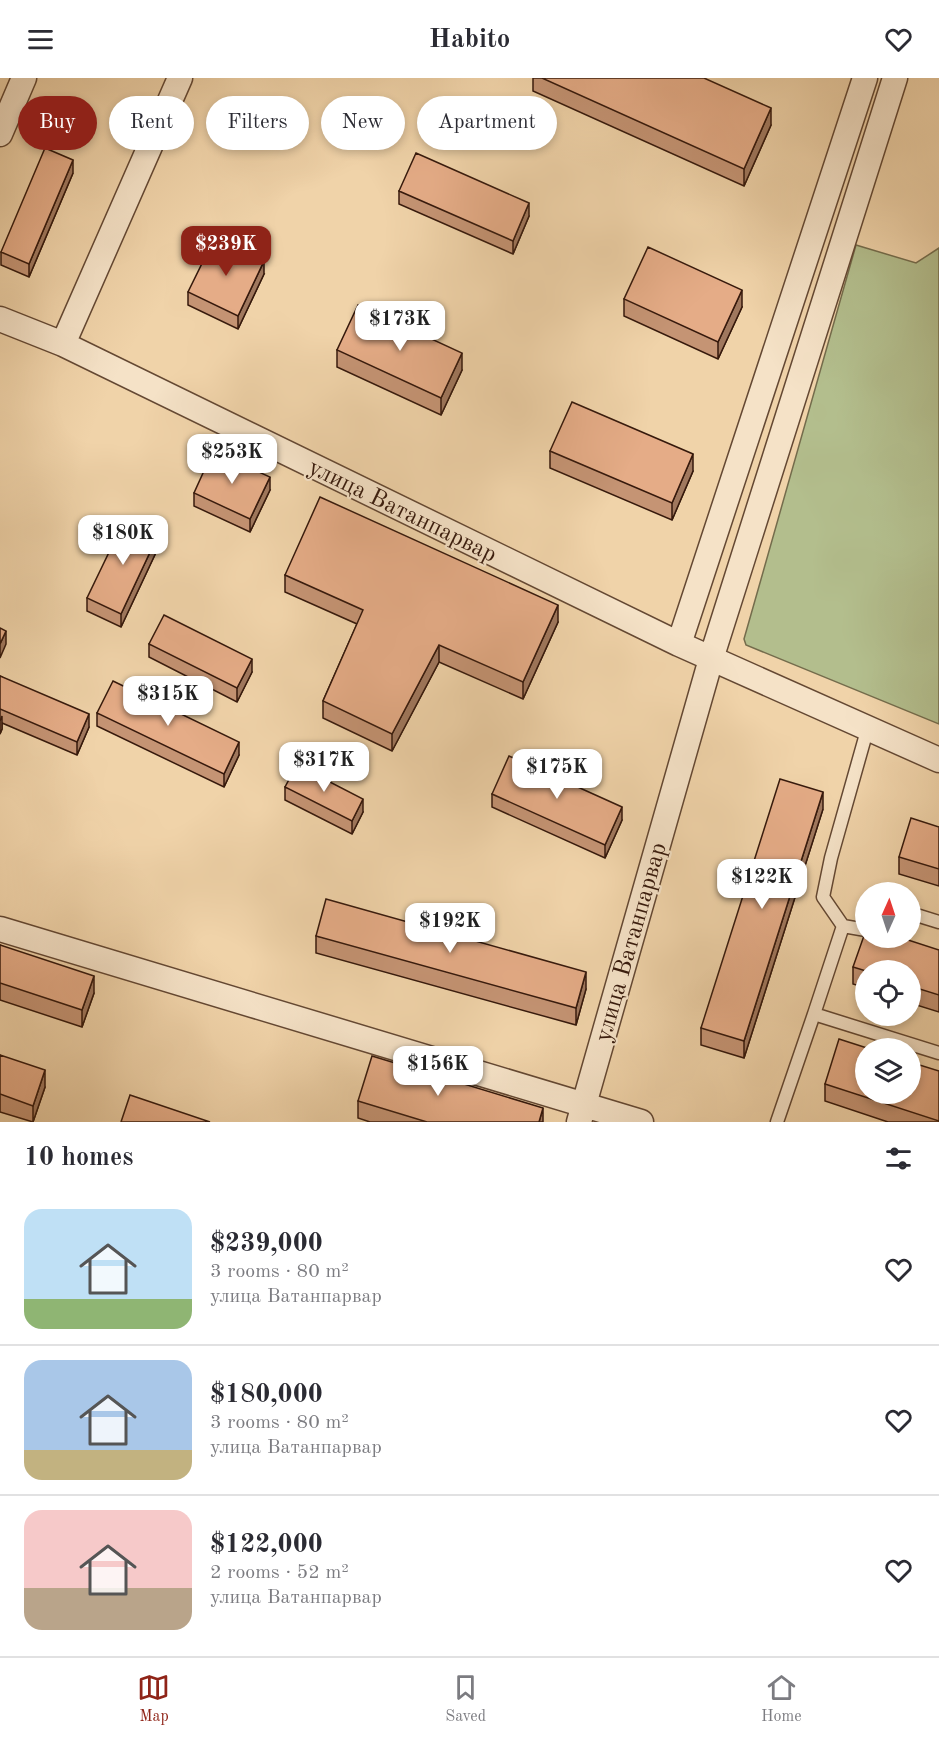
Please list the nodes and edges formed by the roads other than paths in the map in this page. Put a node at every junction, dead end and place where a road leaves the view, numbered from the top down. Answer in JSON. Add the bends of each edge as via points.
{"nodes":[{"id":1,"x":24,"y":78,"type":"edge"},
{"id":2,"x":180,"y":78,"type":"edge"},
{"id":3,"x":865,"y":78,"type":"edge"},
{"id":4,"x":895,"y":78,"type":"edge"},
{"id":5,"x":0,"y":134,"type":"edge"},
{"id":6,"x":0,"y":319,"type":"edge"},
{"id":7,"x":63,"y":344,"type":"junction"},
{"id":8,"x":679,"y":644,"type":"junction"},
{"id":9,"x":711,"y":659,"type":"junction"},
{"id":10,"x":868,"y":727,"type":"junction"},
{"id":11,"x":939,"y":760,"type":"edge"},
{"id":12,"x":921,"y":916,"type":"edge"},
{"id":13,"x":939,"y":922,"type":"edge"},
{"id":14,"x":843,"y":926,"type":"junction"},
{"id":15,"x":855,"y":928,"type":"edge"},
{"id":16,"x":0,"y":929,"type":"edge"},
{"id":17,"x":814,"y":1014,"type":"junction"},
{"id":18,"x":939,"y":1053,"type":"edge"},
{"id":19,"x":582,"y":1113,"type":"edge"},
{"id":20,"x":641,"y":1122,"type":"edge"},
{"id":21,"x":777,"y":1122,"type":"edge"}],
"edges":[{"from":1,"to":5,"type":"street"},
{"from":2,"to":7,"type":"street"},
{"from":3,"to":8,"type":"street"},
{"from":4,"to":9,"type":"street"},
{"from":6,"to":7,"type":"street","name":"улица Ватанпарвар"},
{"from":7,"to":8,"type":"street","name":"улица Ватанпарвар"},
{"from":8,"to":9,"type":"street","name":"улица Ватанпарвар"},
{"from":9,"to":10,"type":"street","name":"улица Ватанпарвар"},
{"from":9,"to":19,"type":"street","name":"улица Ватанпарвар"},
{"from":10,"to":11,"type":"street","name":"улица Ватанпарвар"},
{"from":10,"to":14,"type":"lane","via":[[823,897]]},
{"from":12,"to":13,"type":"lane"},
{"from":14,"to":15,"type":"lane"},
{"from":14,"to":17,"type":"lane"},
{"from":16,"to":19,"type":"street"},
{"from":17,"to":18,"type":"lane"},
{"from":17,"to":21,"type":"lane"},
{"from":19,"to":20,"type":"street"}]}
